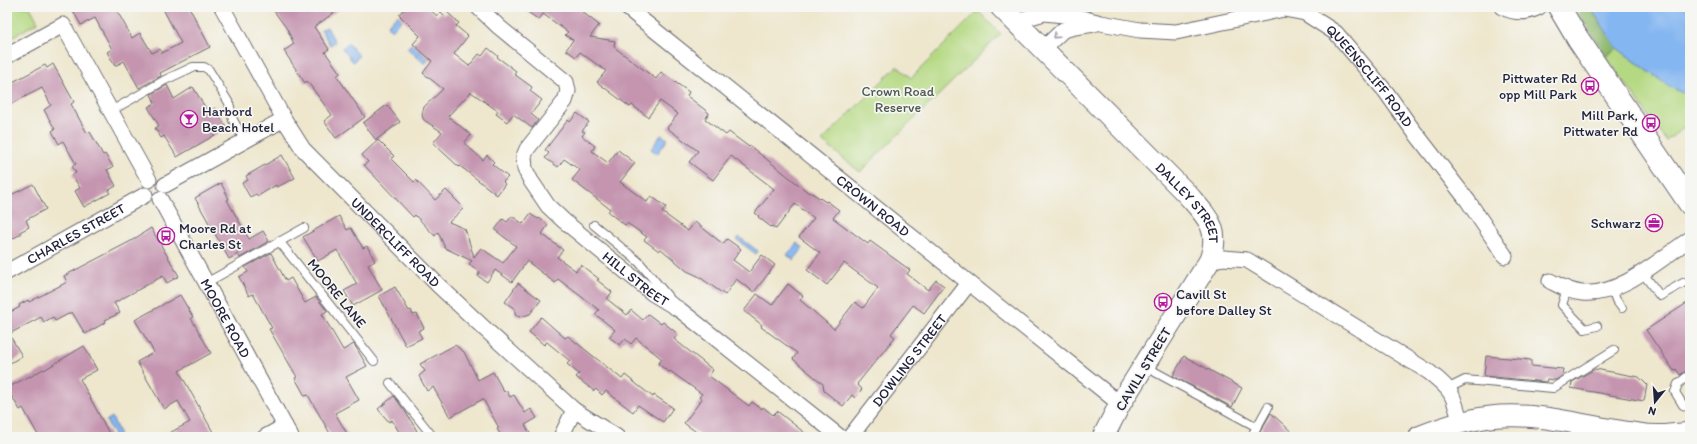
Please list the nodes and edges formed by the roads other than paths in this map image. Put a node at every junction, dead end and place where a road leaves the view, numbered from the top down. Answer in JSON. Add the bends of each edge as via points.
{"nodes":[{"id":1,"x":222,"y":7,"type":"edge"},
{"id":2,"x":478,"y":7,"type":"edge"},
{"id":3,"x":626,"y":7,"type":"edge"},
{"id":4,"x":1001,"y":7,"type":"edge"},
{"id":5,"x":1502,"y":7,"type":"edge"},
{"id":6,"x":1539,"y":7,"type":"edge"},
{"id":7,"x":1559,"y":7,"type":"edge"},
{"id":8,"x":1101,"y":23,"type":"junction"},
{"id":9,"x":1017,"y":24,"type":"junction"},
{"id":10,"x":1042,"y":50,"type":"junction"},
{"id":11,"x":7,"y":56,"type":"edge"},
{"id":12,"x":111,"y":111,"type":"junction"},
{"id":13,"x":284,"y":119,"type":"junction"},
{"id":14,"x":246,"y":141,"type":"junction"},
{"id":15,"x":147,"y":188,"type":"junction"},
{"id":16,"x":163,"y":192,"type":"junction"},
{"id":17,"x":1690,"y":204,"type":"edge"},
{"id":18,"x":594,"y":225,"type":"dead end"},
{"id":19,"x":304,"y":228,"type":"dead end"},
{"id":20,"x":1690,"y":239,"type":"edge"},
{"id":21,"x":279,"y":241,"type":"junction"},
{"id":22,"x":1505,"y":256,"type":"dead end"},
{"id":23,"x":1210,"y":260,"type":"junction"},
{"id":24,"x":7,"y":272,"type":"edge"},
{"id":25,"x":1642,"y":272,"type":"junction"},
{"id":26,"x":1550,"y":281,"type":"dead end"},
{"id":27,"x":206,"y":283,"type":"junction"},
{"id":28,"x":969,"y":283,"type":"junction"},
{"id":29,"x":1683,"y":283,"type":"dead end"},
{"id":30,"x":1567,"y":289,"type":"junction"},
{"id":31,"x":1612,"y":289,"type":"junction"},
{"id":32,"x":1622,"y":308,"type":"dead end"},
{"id":33,"x":680,"y":310,"type":"junction"},
{"id":34,"x":1597,"y":326,"type":"dead end"},
{"id":35,"x":1614,"y":350,"type":"dead end"},
{"id":36,"x":374,"y":361,"type":"dead end"},
{"id":37,"x":1144,"y":366,"type":"junction"},
{"id":38,"x":1687,"y":377,"type":"edge"},
{"id":39,"x":390,"y":383,"type":"dead end"},
{"id":40,"x":1449,"y":388,"type":"junction"},
{"id":41,"x":1120,"y":404,"type":"junction"},
{"id":42,"x":1687,"y":406,"type":"edge"},
{"id":43,"x":1268,"y":407,"type":"dead end"},
{"id":44,"x":574,"y":410,"type":"junction"},
{"id":45,"x":1460,"y":421,"type":"junction"},
{"id":46,"x":1257,"y":427,"type":"junction"},
{"id":47,"x":288,"y":432,"type":"edge"},
{"id":48,"x":1690,"y":433,"type":"edge"},
{"id":49,"x":265,"y":437,"type":"edge"},
{"id":50,"x":433,"y":437,"type":"edge"},
{"id":51,"x":561,"y":437,"type":"edge"},
{"id":52,"x":617,"y":437,"type":"edge"},
{"id":53,"x":840,"y":437,"type":"edge"},
{"id":54,"x":850,"y":437,"type":"edge"},
{"id":55,"x":1103,"y":437,"type":"edge"},
{"id":56,"x":1252,"y":437,"type":"edge"},
{"id":57,"x":1419,"y":437,"type":"edge"}],
"edges":[{"from":1,"to":13,"type":"street","name":"UNDERCLIFF ROAD"},
{"from":2,"to":33,"type":"street","name":"HILL STREET","via":[[566,82],[568,91],[565,101],[524,156],[525,169],[531,181],[548,206],[564,221],[652,293]]},
{"from":3,"to":28,"type":"street","name":"CROWN ROAD"},
{"from":4,"to":9,"type":"main road"},
{"from":5,"to":6,"type":"street","via":[[1516,13]]},
{"from":7,"to":17,"type":"main road"},
{"from":8,"to":9,"type":"street","name":"QUEENSCLIFF ROAD","via":[[1074,16],[1044,13]]},
{"from":8,"to":10,"type":"street","name":"QUEENSCLIFF ROAD","one_way":true,"via":[[1063,30]]},
{"from":8,"to":22,"type":"street","name":"QUEENSCLIFF ROAD","via":[[1156,32],[1176,32],[1284,9],[1305,13],[1336,33],[1386,92],[1468,200]]},
{"from":9,"to":10,"type":"main road"},
{"from":10,"to":23,"type":"main road","name":"DALLEY STREET","via":[[1201,210],[1214,233]]},
{"from":11,"to":12,"type":"street","via":[[62,25]]},
{"from":12,"to":14,"type":"lane","via":[[165,80],[193,67],[204,67],[209,70],[229,103],[233,120]]},
{"from":12,"to":15,"type":"street"},
{"from":13,"to":14,"type":"street"},
{"from":13,"to":44,"type":"street","name":"UNDERCLIFF ROAD","via":[[303,149],[438,285]]},
{"from":14,"to":16,"type":"street"},
{"from":15,"to":16,"type":"street","via":[[152,179],[160,180]]},
{"from":15,"to":24,"type":"street","name":"CHARLES STREET"},
{"from":16,"to":27,"type":"street","name":"MOORE ROAD"},
{"from":18,"to":33,"type":"lane","via":[[639,262]]},
{"from":19,"to":21,"type":"lane"},
{"from":20,"to":25,"type":"street"},
{"from":21,"to":27,"type":"lane"},
{"from":21,"to":36,"type":"lane","name":"MOORE LANE"},
{"from":23,"to":37,"type":"main road","name":"CAVILL STREET"},
{"from":23,"to":40,"type":"street","name":"DALLEY STREET","via":[[1246,260],[1429,372]]},
{"from":25,"to":29,"type":"lane","via":[[1660,296]]},
{"from":25,"to":31,"type":"street"},
{"from":26,"to":30,"type":"street"},
{"from":27,"to":47,"type":"street","name":"MOORE ROAD"},
{"from":28,"to":41,"type":"street","name":"CROWN ROAD"},
{"from":28,"to":54,"type":"street","name":"DOWLING STREET"},
{"from":30,"to":31,"type":"street","via":[[1582,293],[1605,292]]},
{"from":30,"to":34,"type":"lane","via":[[1562,305],[1585,329]]},
{"from":31,"to":32,"type":"lane"},
{"from":33,"to":53,"type":"street","name":"HILL STREET"},
{"from":35,"to":40,"type":"lane","via":[[1553,388],[1465,380]]},
{"from":37,"to":41,"type":"main road","name":"CAVILL STREET"},
{"from":37,"to":46,"type":"lane"},
{"from":38,"to":42,"type":"lane","via":[[1678,384],[1675,392]]},
{"from":39,"to":50,"type":"lane"},
{"from":40,"to":45,"type":"street","name":"DALLEY STREET"},
{"from":41,"to":55,"type":"main road","name":"CAVILL STREET"},
{"from":43,"to":46,"type":"lane"},
{"from":44,"to":51,"type":"street"},
{"from":44,"to":52,"type":"street","name":"UNDERCLIFF ROAD"},
{"from":45,"to":48,"type":"main road","via":[[1516,416],[1639,434]]},
{"from":45,"to":57,"type":"main road"},
{"from":46,"to":56,"type":"lane"},
{"from":47,"to":49,"type":"street"}]}
